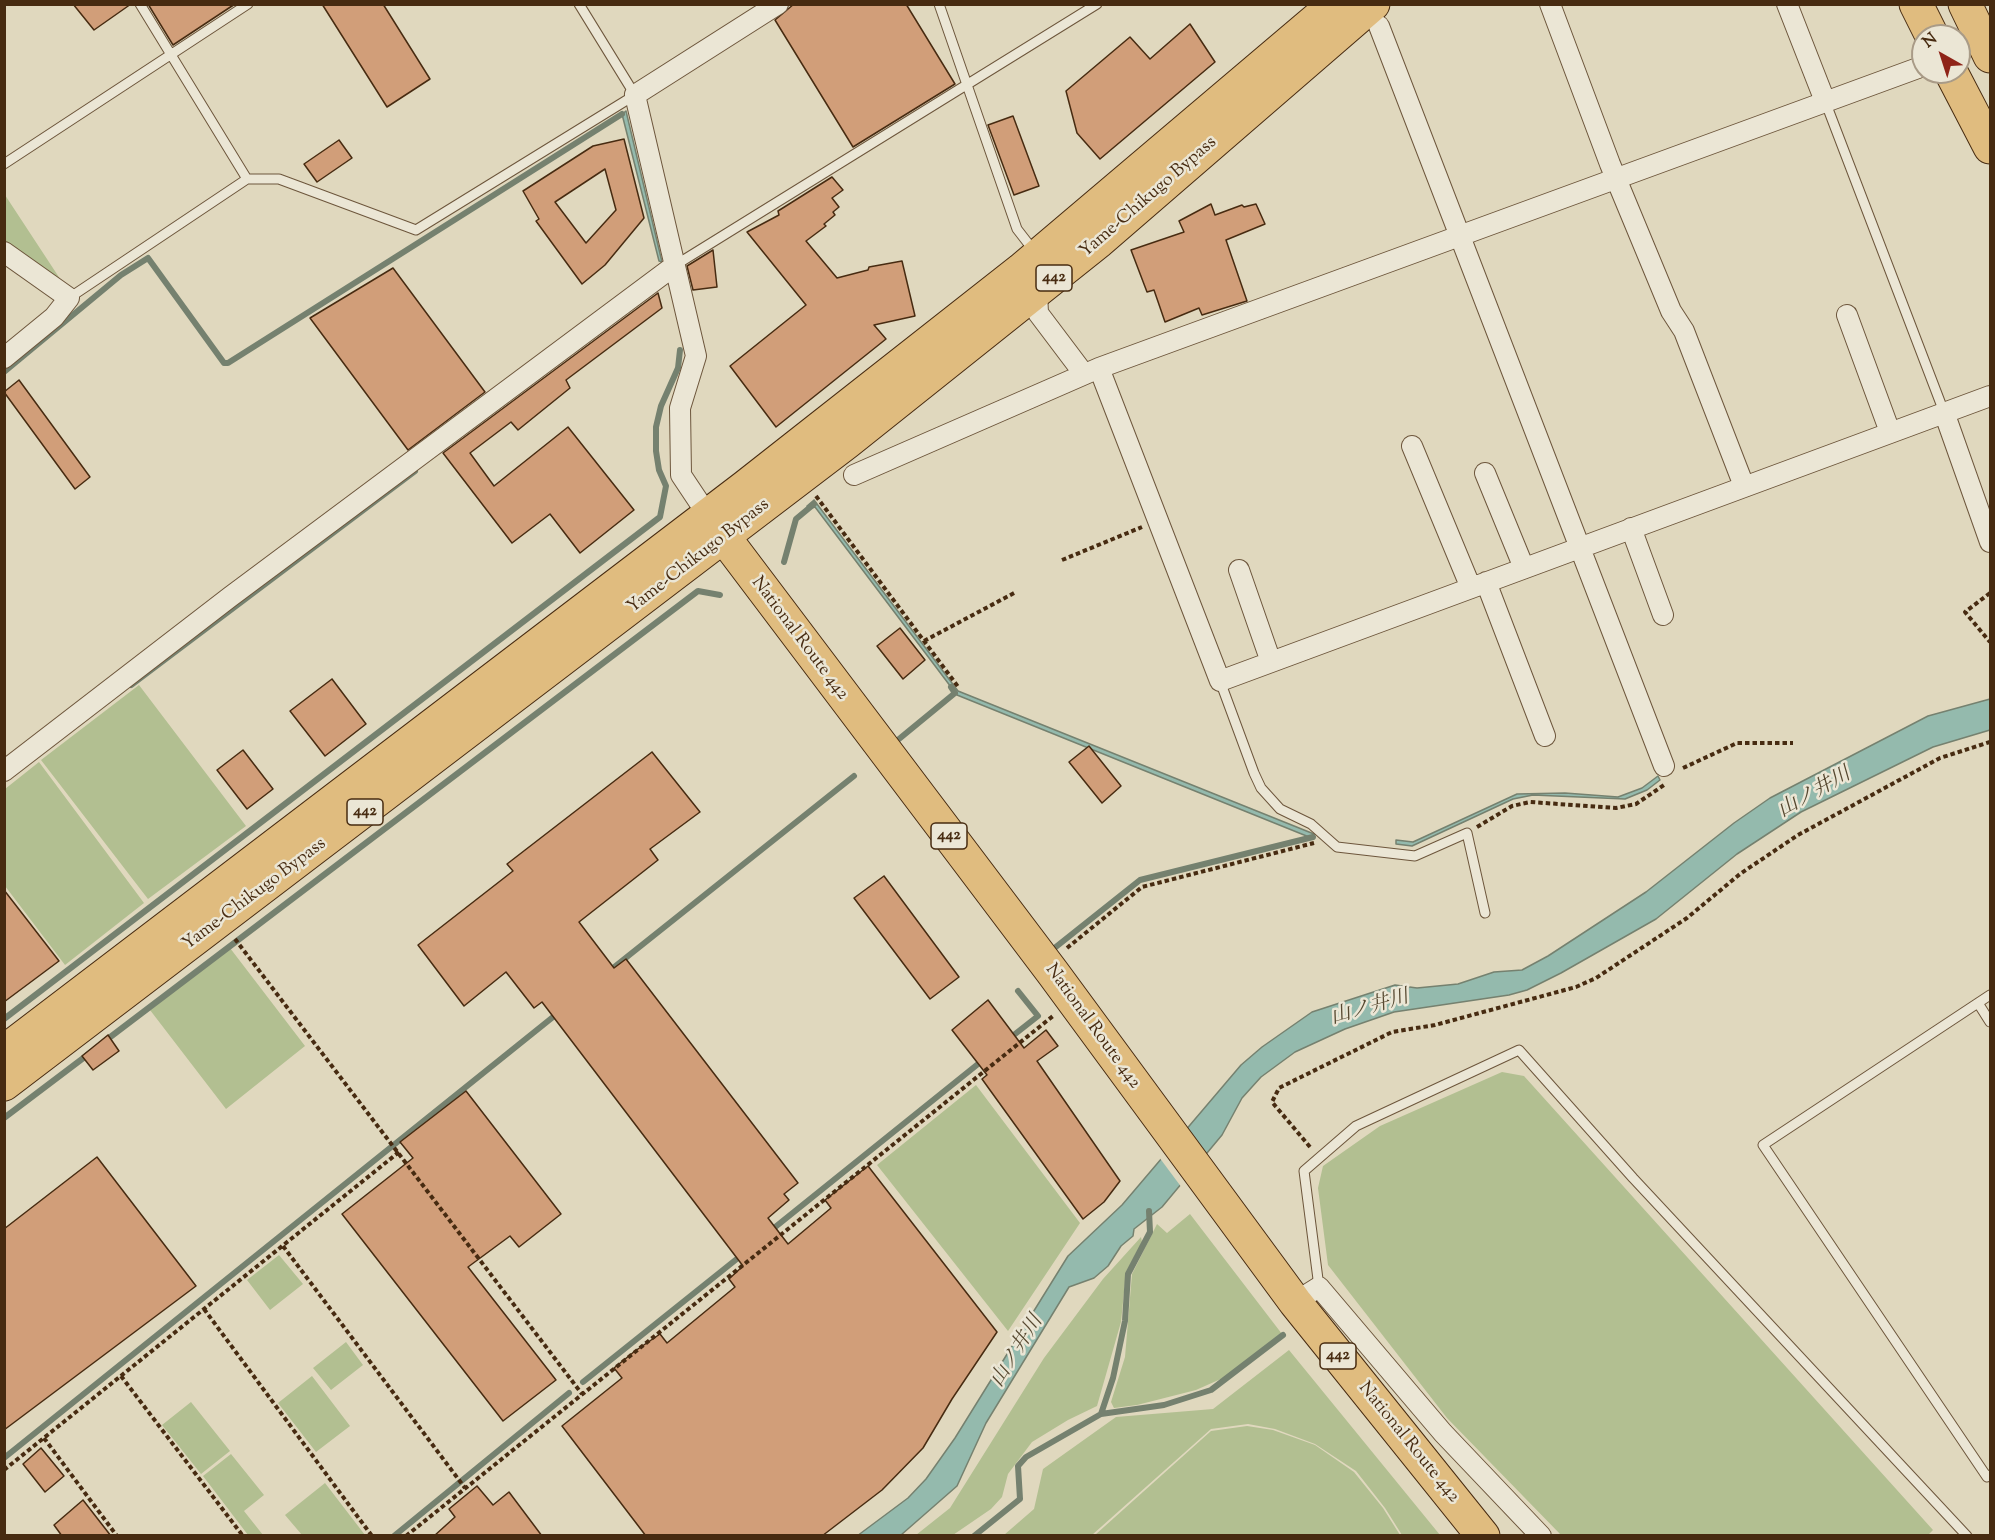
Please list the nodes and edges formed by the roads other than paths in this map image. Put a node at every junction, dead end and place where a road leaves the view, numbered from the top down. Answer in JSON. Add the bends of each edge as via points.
{"nodes":[{"id":1,"x":140,"y":4,"type":"edge"},
{"id":2,"x":248,"y":4,"type":"edge"},
{"id":3,"x":579,"y":4,"type":"edge"},
{"id":4,"x":778,"y":4,"type":"edge"},
{"id":5,"x":939,"y":4,"type":"edge"},
{"id":6,"x":1097,"y":4,"type":"edge"},
{"id":7,"x":1335,"y":4,"type":"edge"},
{"id":8,"x":1550,"y":4,"type":"edge"},
{"id":9,"x":1787,"y":4,"type":"edge"},
{"id":10,"x":1916,"y":4,"type":"edge"},
{"id":11,"x":1965,"y":4,"type":"edge"},
{"id":12,"x":1376,"y":15,"type":"edge"},
{"id":13,"x":1926,"y":24,"type":"edge"},
{"id":14,"x":171,"y":55,"type":"junction"},
{"id":15,"x":1990,"y":56,"type":"edge"},
{"id":16,"x":1911,"y":70,"type":"edge"},
{"id":17,"x":1957,"y":84,"type":"edge"},
{"id":18,"x":968,"y":86,"type":"junction"},
{"id":19,"x":635,"y":95,"type":"junction"},
{"id":20,"x":1825,"y":101,"type":"junction"},
{"id":21,"x":1990,"y":147,"type":"edge"},
{"id":22,"x":4,"y":164,"type":"edge"},
{"id":23,"x":1618,"y":177,"type":"junction"},
{"id":24,"x":248,"y":179,"type":"junction"},
{"id":25,"x":1460,"y":236,"type":"junction"},
{"id":26,"x":4,"y":252,"type":"edge"},
{"id":27,"x":674,"y":266,"type":"junction"},
{"id":28,"x":1032,"y":272,"type":"junction"},
{"id":29,"x":69,"y":298,"type":"junction"},
{"id":30,"x":1847,"y":315,"type":"dead end"},
{"id":31,"x":4,"y":358,"type":"edge"},
{"id":32,"x":1091,"y":371,"type":"junction"},
{"id":33,"x":1990,"y":396,"type":"edge"},
{"id":34,"x":1944,"y":412,"type":"junction"},
{"id":35,"x":1890,"y":432,"type":"junction"},
{"id":36,"x":1412,"y":446,"type":"dead end"},
{"id":37,"x":1485,"y":473,"type":"dead end"},
{"id":38,"x":854,"y":475,"type":"dead end"},
{"id":39,"x":1744,"y":486,"type":"junction"},
{"id":40,"x":715,"y":526,"type":"junction"},
{"id":41,"x":1631,"y":528,"type":"junction"},
{"id":42,"x":1990,"y":542,"type":"edge"},
{"id":43,"x":1581,"y":547,"type":"junction"},
{"id":44,"x":1524,"y":568,"type":"junction"},
{"id":45,"x":1239,"y":570,"type":"dead end"},
{"id":46,"x":1478,"y":585,"type":"junction"},
{"id":47,"x":1663,"y":615,"type":"dead end"},
{"id":48,"x":1271,"y":662,"type":"junction"},
{"id":49,"x":1220,"y":681,"type":"junction"},
{"id":50,"x":1545,"y":736,"type":"dead end"},
{"id":51,"x":4,"y":771,"type":"edge"},
{"id":52,"x":1669,"y":771,"type":"road end"},
{"id":53,"x":1485,"y":913,"type":"dead end"},
{"id":54,"x":1990,"y":995,"type":"edge"},
{"id":55,"x":1978,"y":1003,"type":"junction"},
{"id":56,"x":1990,"y":1022,"type":"edge"},
{"id":57,"x":5,"y":1052,"type":"edge"},
{"id":58,"x":4,"y":1084,"type":"edge"},
{"id":59,"x":1307,"y":1294,"type":"junction"},
{"id":60,"x":1990,"y":1475,"type":"edge"},
{"id":61,"x":1483,"y":1536,"type":"edge"},
{"id":62,"x":1541,"y":1536,"type":"edge"},
{"id":63,"x":1967,"y":1536,"type":"edge"}],
"edges":[{"from":1,"to":14,"type":"lane"},
{"from":2,"to":14,"type":"lane"},
{"from":3,"to":19,"type":"lane"},
{"from":4,"to":19,"type":"street"},
{"from":5,"to":18,"type":"lane"},
{"from":6,"to":18,"type":"lane"},
{"from":7,"to":28,"type":"highway","name":"Yame-Chikugo Bypass","number":"442"},
{"from":8,"to":23,"type":"street"},
{"from":9,"to":20,"type":"street"},
{"from":10,"to":13,"type":"highway"},
{"from":11,"to":15,"type":"highway"},
{"from":12,"to":25,"type":"street"},
{"from":12,"to":28,"type":"highway","name":"Yame-Chikugo Bypass","number":"442"},
{"from":14,"to":22,"type":"lane"},
{"from":14,"to":24,"type":"lane"},
{"from":16,"to":20,"type":"street"},
{"from":17,"to":21,"type":"highway"},
{"from":18,"to":27,"type":"lane"},
{"from":18,"to":28,"type":"lane"},
{"from":19,"to":24,"type":"lane","via":[[416,230],[279,179]]},
{"from":19,"to":27,"type":"street"},
{"from":20,"to":23,"type":"street"},
{"from":20,"to":34,"type":"lane"},
{"from":23,"to":25,"type":"street"},
{"from":23,"to":39,"type":"street"},
{"from":24,"to":29,"type":"lane"},
{"from":25,"to":32,"type":"street"},
{"from":25,"to":43,"type":"street"},
{"from":26,"to":29,"type":"street"},
{"from":27,"to":40,"type":"street","via":[[696,356],[680,408],[681,475]]},
{"from":27,"to":51,"type":"street"},
{"from":28,"to":32,"type":"street","via":[[1038,313]]},
{"from":28,"to":40,"type":"highway","name":"Yame-Chikugo Bypass","number":"442"},
{"from":29,"to":31,"type":"street","via":[[54,317]]},
{"from":30,"to":35,"type":"street"},
{"from":32,"to":38,"type":"street"},
{"from":32,"to":49,"type":"street","via":[[1158,520]]},
{"from":33,"to":34,"type":"street"},
{"from":34,"to":35,"type":"street"},
{"from":34,"to":42,"type":"street"},
{"from":35,"to":39,"type":"street"},
{"from":36,"to":46,"type":"street"},
{"from":37,"to":44,"type":"street"},
{"from":39,"to":41,"type":"street"},
{"from":40,"to":57,"type":"highway","name":"Yame-Chikugo Bypass","number":"442"},
{"from":40,"to":58,"type":"highway","name":"Yame-Chikugo Bypass","number":"442","via":[[222,920]]},
{"from":40,"to":59,"type":"highway","name":"National Route 442","number":"442","via":[[1198,1173]]},
{"from":41,"to":43,"type":"street"},
{"from":41,"to":47,"type":"street"},
{"from":43,"to":44,"type":"street"},
{"from":43,"to":52,"type":"street"},
{"from":44,"to":46,"type":"street"},
{"from":45,"to":48,"type":"street"},
{"from":46,"to":48,"type":"street"},
{"from":46,"to":50,"type":"street"},
{"from":48,"to":49,"type":"street"},
{"from":49,"to":53,"type":"lane","via":[[1261,788],[1280,809],[1311,824],[1337,847],[1414,856],[1467,833]]},
{"from":54,"to":55,"type":"lane"},
{"from":55,"to":56,"type":"lane"},
{"from":55,"to":60,"type":"lane","via":[[1763,1145]]},
{"from":59,"to":61,"type":"highway","name":"National Route 442","number":"442"},
{"from":59,"to":62,"type":"street"},
{"from":59,"to":63,"type":"lane","via":[[1304,1171],[1356,1126],[1519,1050]]}]}
